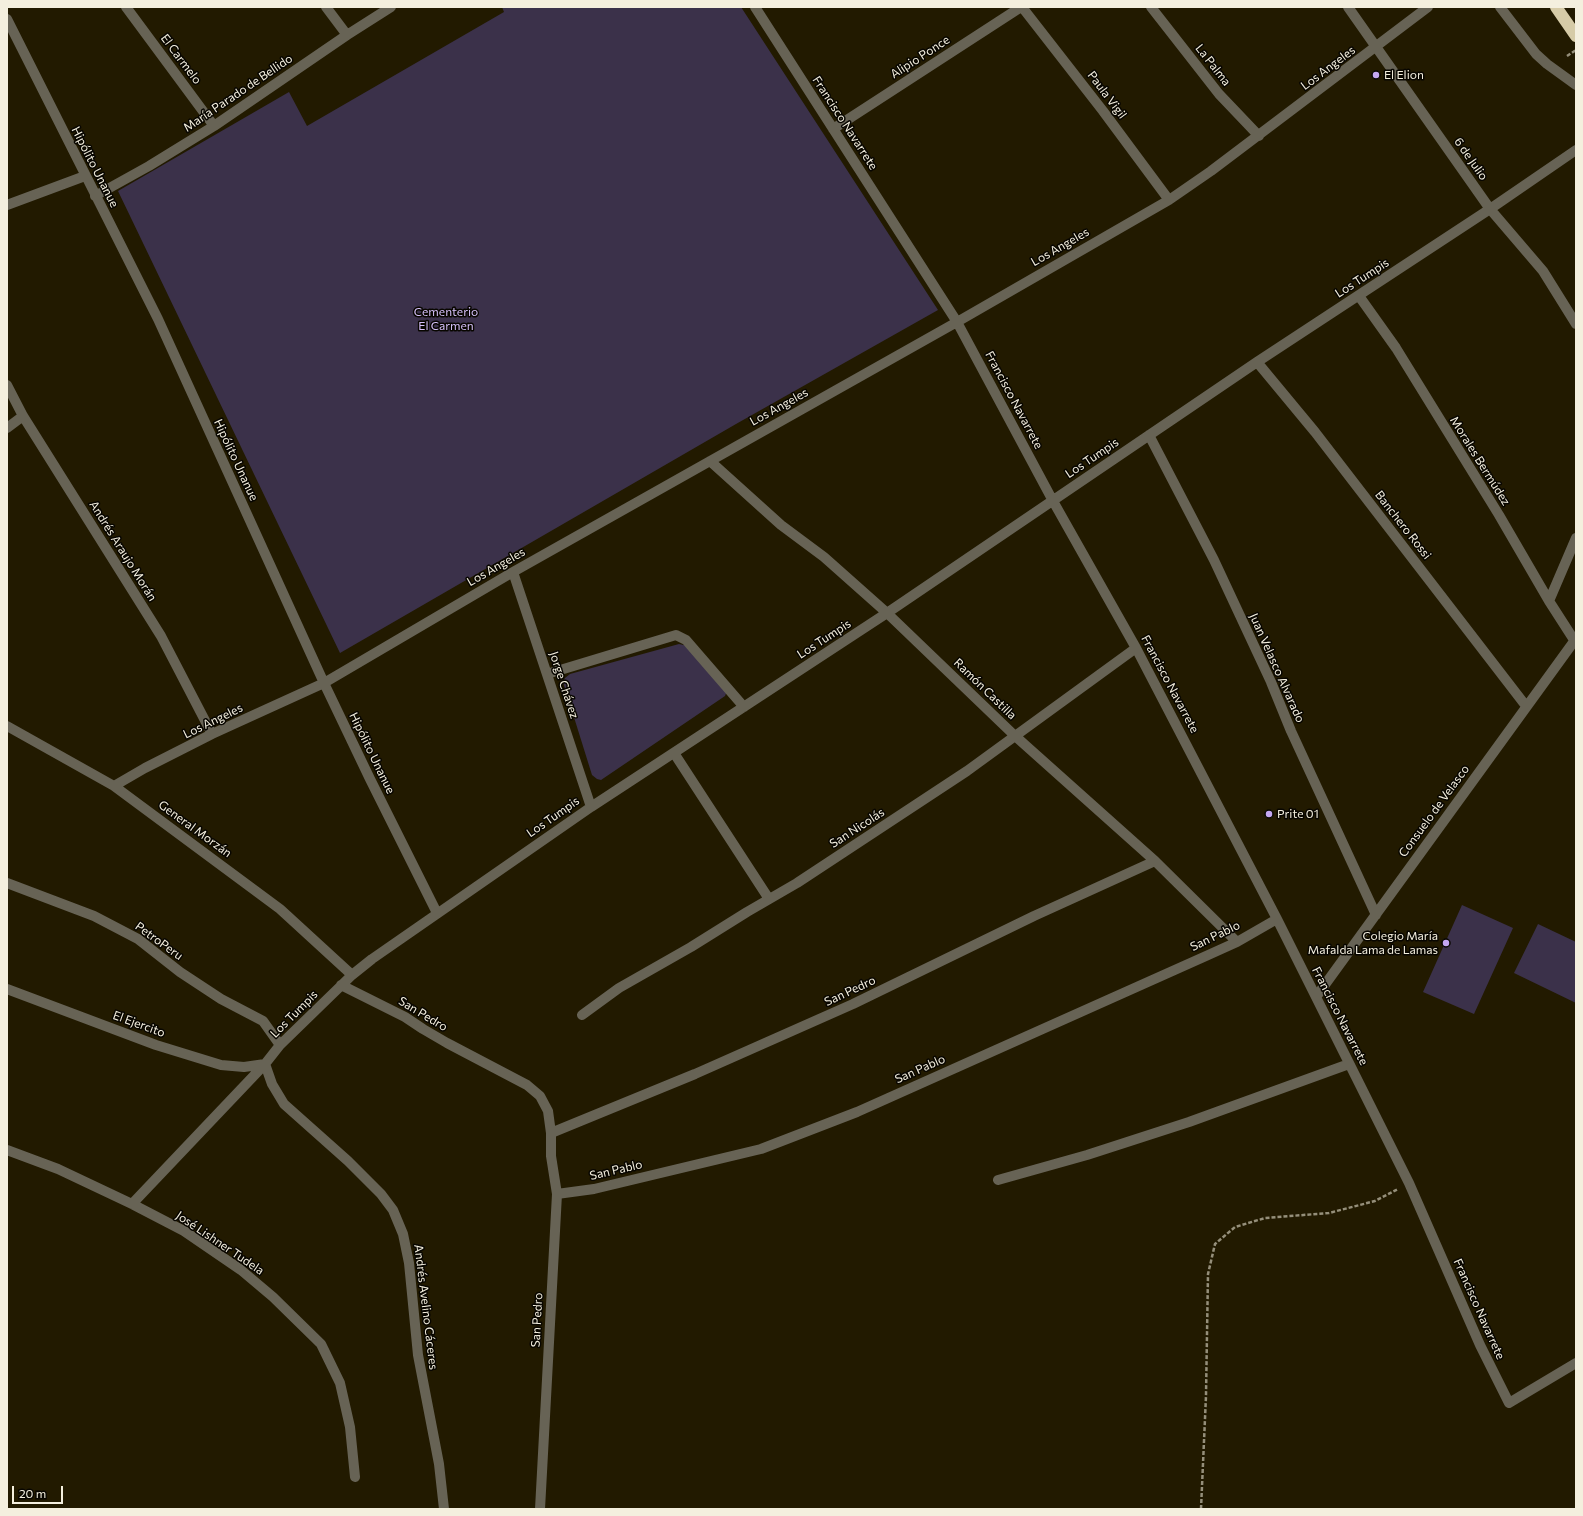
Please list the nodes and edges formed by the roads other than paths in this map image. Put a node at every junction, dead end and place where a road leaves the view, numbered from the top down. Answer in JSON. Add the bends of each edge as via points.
{"nodes":[{"id":1,"x":126,"y":7,"type":"edge"},
{"id":2,"x":326,"y":7,"type":"edge"},
{"id":3,"x":755,"y":7,"type":"edge"},
{"id":4,"x":1022,"y":7,"type":"edge"},
{"id":5,"x":1151,"y":7,"type":"edge"},
{"id":6,"x":1348,"y":7,"type":"edge"},
{"id":7,"x":1428,"y":7,"type":"edge"},
{"id":8,"x":1500,"y":7,"type":"edge"},
{"id":9,"x":1556,"y":7,"type":"edge"},
{"id":10,"x":387,"y":8,"type":"edge"},
{"id":11,"x":7,"y":19,"type":"edge"},
{"id":12,"x":347,"y":35,"type":"junction"},
{"id":13,"x":1576,"y":36,"type":"edge"},
{"id":14,"x":1377,"y":47,"type":"junction"},
{"id":15,"x":1576,"y":85,"type":"edge"},
{"id":16,"x":214,"y":126,"type":"junction"},
{"id":17,"x":833,"y":129,"type":"junction"},
{"id":18,"x":1259,"y":136,"type":"junction"},
{"id":19,"x":1576,"y":150,"type":"edge"},
{"id":20,"x":85,"y":176,"type":"junction"},
{"id":21,"x":95,"y":196,"type":"junction"},
{"id":22,"x":1169,"y":200,"type":"junction"},
{"id":23,"x":7,"y":205,"type":"edge"},
{"id":24,"x":1490,"y":209,"type":"junction"},
{"id":25,"x":1359,"y":296,"type":"junction"},
{"id":26,"x":957,"y":322,"type":"junction"},
{"id":27,"x":1576,"y":324,"type":"edge"},
{"id":28,"x":1257,"y":362,"type":"junction"},
{"id":29,"x":7,"y":385,"type":"edge"},
{"id":30,"x":23,"y":416,"type":"junction"},
{"id":31,"x":7,"y":428,"type":"edge"},
{"id":32,"x":1149,"y":435,"type":"junction"},
{"id":33,"x":710,"y":461,"type":"junction"},
{"id":34,"x":1052,"y":501,"type":"junction"},
{"id":35,"x":1576,"y":538,"type":"edge"},
{"id":36,"x":513,"y":572,"type":"junction"},
{"id":37,"x":1549,"y":601,"type":"junction"},
{"id":38,"x":887,"y":613,"type":"junction"},
{"id":39,"x":1575,"y":641,"type":"edge"},
{"id":40,"x":1136,"y":648,"type":"junction"},
{"id":41,"x":547,"y":674,"type":"junction"},
{"id":42,"x":324,"y":683,"type":"junction"},
{"id":43,"x":1526,"y":706,"type":"junction"},
{"id":44,"x":744,"y":708,"type":"junction"},
{"id":45,"x":7,"y":726,"type":"edge"},
{"id":46,"x":212,"y":734,"type":"junction"},
{"id":47,"x":1014,"y":735,"type":"junction"},
{"id":48,"x":674,"y":753,"type":"junction"},
{"id":49,"x":114,"y":786,"type":"junction"},
{"id":50,"x":591,"y":807,"type":"junction"},
{"id":51,"x":1155,"y":861,"type":"junction"},
{"id":52,"x":7,"y":883,"type":"edge"},
{"id":53,"x":769,"y":899,"type":"junction"},
{"id":54,"x":437,"y":913,"type":"junction"},
{"id":55,"x":1376,"y":915,"type":"junction"},
{"id":56,"x":1277,"y":919,"type":"junction"},
{"id":57,"x":1237,"y":942,"type":"junction"},
{"id":58,"x":352,"y":974,"type":"junction"},
{"id":59,"x":341,"y":985,"type":"junction"},
{"id":60,"x":7,"y":989,"type":"edge"},
{"id":61,"x":1316,"y":997,"type":"junction"},
{"id":62,"x":582,"y":1014,"type":"dead end"},
{"id":63,"x":280,"y":1045,"type":"junction"},
{"id":64,"x":265,"y":1064,"type":"junction"},
{"id":65,"x":1350,"y":1064,"type":"junction"},
{"id":66,"x":552,"y":1133,"type":"junction"},
{"id":67,"x":7,"y":1150,"type":"edge"},
{"id":68,"x":998,"y":1180,"type":"dead end"},
{"id":69,"x":556,"y":1194,"type":"junction"},
{"id":70,"x":132,"y":1204,"type":"junction"},
{"id":71,"x":1576,"y":1363,"type":"edge"},
{"id":72,"x":355,"y":1477,"type":"dead end"},
{"id":73,"x":444,"y":1509,"type":"edge"},
{"id":74,"x":540,"y":1509,"type":"edge"}],
"edges":[{"from":1,"to":16,"type":"street","name":"El Carmelo"},
{"from":2,"to":12,"type":"street"},
{"from":3,"to":17,"type":"street","name":"Francisco Navarrete"},
{"from":4,"to":17,"type":"street","name":"Alipio Ponce"},
{"from":4,"to":22,"type":"street","name":"Paula Vigil"},
{"from":5,"to":18,"type":"street","name":"La Palma","via":[[1220,94]]},
{"from":6,"to":14,"type":"street","name":"6 de Julio"},
{"from":7,"to":14,"type":"street","name":"Los Angeles"},
{"from":8,"to":15,"type":"street","via":[[1536,54]]},
{"from":9,"to":13,"type":"highway"},
{"from":10,"to":12,"type":"street","name":"María Parado de Bellido"},
{"from":11,"to":20,"type":"street","name":"Hipólito Unanue"},
{"from":12,"to":16,"type":"street","name":"María Parado de Bellido"},
{"from":14,"to":18,"type":"street","name":"Los Angeles"},
{"from":14,"to":24,"type":"street","name":"6 de Julio"},
{"from":16,"to":21,"type":"street","name":"María Parado de Bellido"},
{"from":17,"to":26,"type":"street","name":"Francisco Navarrete"},
{"from":18,"to":22,"type":"street","name":"Los Angeles"},
{"from":19,"to":24,"type":"street","name":"Los Tumpis"},
{"from":20,"to":21,"type":"street","name":"Hipólito Unanue"},
{"from":20,"to":23,"type":"street"},
{"from":21,"to":42,"type":"street","name":"Hipólito Unanue","via":[[158,319]]},
{"from":22,"to":26,"type":"street","name":"Los Angeles"},
{"from":24,"to":25,"type":"street","name":"Los Tumpis"},
{"from":24,"to":27,"type":"street","name":"6 de Julio","via":[[1543,271]]},
{"from":25,"to":28,"type":"street","name":"Los Tumpis"},
{"from":25,"to":37,"type":"street","name":"Morales Bermúdez","via":[[1396,348]]},
{"from":26,"to":33,"type":"street","name":"Los Angeles"},
{"from":26,"to":34,"type":"street","name":"Francisco Navarrete"},
{"from":28,"to":32,"type":"street","name":"Los Tumpis"},
{"from":28,"to":43,"type":"street","name":"Banchero Rossi","via":[[1315,432]]},
{"from":29,"to":30,"type":"street","name":"Andrés Araujo Morán"},
{"from":30,"to":31,"type":"street"},
{"from":30,"to":46,"type":"street","name":"Andrés Araujo Morán","via":[[161,636]]},
{"from":32,"to":34,"type":"street","name":"Los Tumpis"},
{"from":32,"to":55,"type":"street","name":"Juan Velasco Alvarado","via":[[1214,560]]},
{"from":33,"to":36,"type":"street","name":"Los Angeles"},
{"from":33,"to":38,"type":"street","name":"Ramón Castilla","via":[[781,525],[824,557]]},
{"from":34,"to":38,"type":"street","name":"Los Tumpis"},
{"from":34,"to":40,"type":"street","name":"Francisco Navarrete"},
{"from":35,"to":37,"type":"street"},
{"from":36,"to":41,"type":"street","name":"Jorge Chávez"},
{"from":36,"to":42,"type":"street","name":"Los Angeles"},
{"from":37,"to":39,"type":"street","name":"Morales Bermúdez"},
{"from":38,"to":44,"type":"street","name":"Los Tumpis"},
{"from":38,"to":47,"type":"street","name":"Ramón Castilla"},
{"from":39,"to":43,"type":"street","name":"Consuelo de Velasco"},
{"from":40,"to":47,"type":"street","name":"San Nicolás"},
{"from":40,"to":56,"type":"street","name":"Francisco Navarrete"},
{"from":41,"to":44,"type":"street","via":[[676,635],[686,640]]},
{"from":41,"to":50,"type":"street","name":"Jorge Chávez"},
{"from":42,"to":46,"type":"street","name":"Los Angeles"},
{"from":42,"to":54,"type":"street","name":"Hipólito Unanue"},
{"from":43,"to":55,"type":"street","name":"Consuelo de Velasco"},
{"from":44,"to":48,"type":"street","name":"Los Tumpis"},
{"from":45,"to":49,"type":"street","name":"General Morzán"},
{"from":46,"to":49,"type":"street","name":"Los Angeles"},
{"from":47,"to":51,"type":"street","name":"Ramón Castilla"},
{"from":47,"to":53,"type":"street","name":"San Nicolás","via":[[967,771]]},
{"from":48,"to":50,"type":"street","name":"Los Tumpis"},
{"from":48,"to":53,"type":"street"},
{"from":49,"to":58,"type":"street","name":"General Morzán","via":[[280,910]]},
{"from":50,"to":54,"type":"street","name":"Los Tumpis"},
{"from":51,"to":57,"type":"street","name":"Ramón Castilla"},
{"from":51,"to":66,"type":"street","name":"San Pedro","via":[[1034,916],[853,1004],[695,1074]]},
{"from":52,"to":63,"type":"street","name":"PetroPeru","via":[[94,916],[138,939],[180,972],[221,999],[263,1021]]},
{"from":53,"to":62,"type":"street","name":"San Nicolás","via":[[619,988]]},
{"from":54,"to":58,"type":"street","name":"Los Tumpis"},
{"from":55,"to":61,"type":"street","name":"Consuelo de Velasco"},
{"from":56,"to":57,"type":"street","name":"San Pablo"},
{"from":56,"to":61,"type":"street","name":"Francisco Navarrete"},
{"from":57,"to":69,"type":"street","name":"San Pablo","via":[[856,1112],[761,1148],[594,1189]]},
{"from":58,"to":59,"type":"street","name":"Los Tumpis"},
{"from":59,"to":63,"type":"street","name":"Los Tumpis"},
{"from":59,"to":66,"type":"street","name":"San Pedro","via":[[405,1017],[441,1040],[527,1085],[543,1101],[548,1111]]},
{"from":60,"to":64,"type":"street","name":"El Ejercito","via":[[156,1045],[221,1065],[244,1067]]},
{"from":61,"to":65,"type":"street","name":"Francisco Navarrete"},
{"from":63,"to":64,"type":"street","name":"Los Tumpis"},
{"from":64,"to":70,"type":"street","name":"Los Tumpis"},
{"from":64,"to":73,"type":"street","name":"Andrés Avelino Cáceres","via":[[272,1084],[284,1104],[381,1194],[393,1210],[403,1234],[409,1263],[418,1355],[439,1464]]},
{"from":65,"to":68,"type":"street","via":[[1190,1122]]},
{"from":65,"to":71,"type":"street","name":"Francisco Navarrete","via":[[1409,1183],[1480,1345],[1509,1403]]},
{"from":66,"to":69,"type":"street","name":"San Pedro"},
{"from":67,"to":70,"type":"street","name":"José Lishner Tudela","via":[[58,1169]]},
{"from":69,"to":74,"type":"street","name":"San Pedro"},
{"from":70,"to":72,"type":"street","name":"José Lishner Tudela","via":[[184,1231],[241,1270],[321,1344],[340,1383],[350,1427]]}]}
